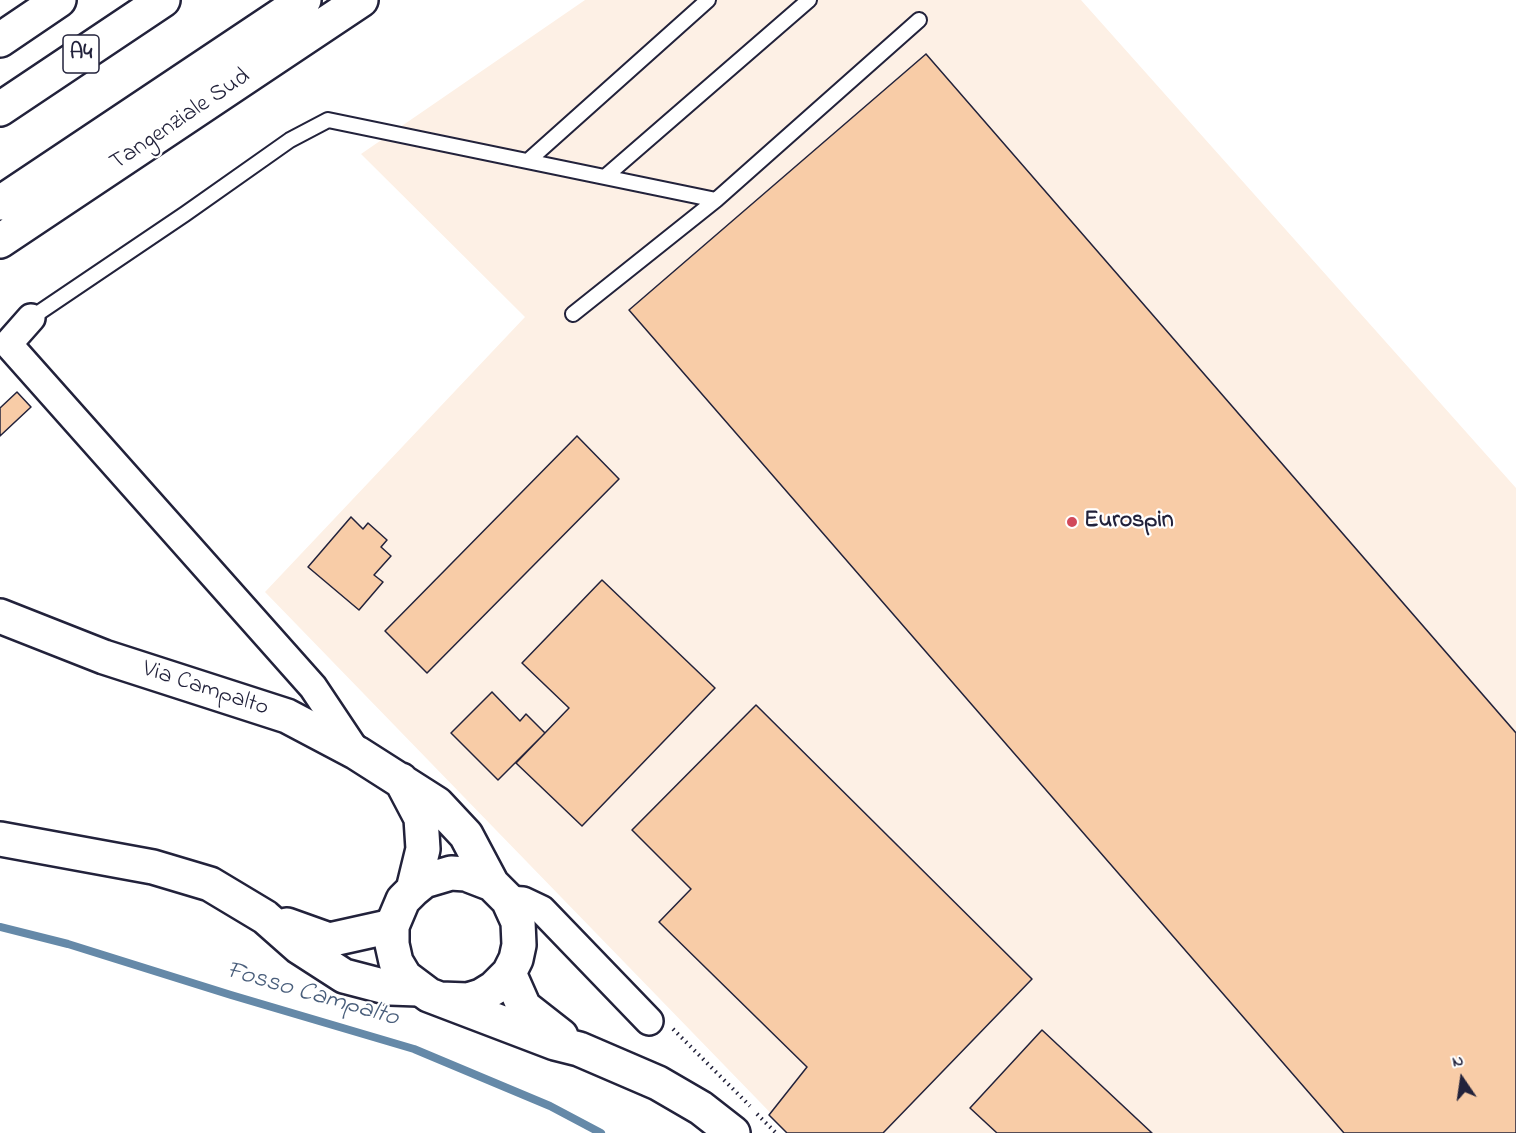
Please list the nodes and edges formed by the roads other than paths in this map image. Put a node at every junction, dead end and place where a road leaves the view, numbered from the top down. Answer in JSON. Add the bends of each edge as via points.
{"nodes":[{"id":1,"x":59,"y":0,"type":"edge"},
{"id":2,"x":163,"y":0,"type":"edge"},
{"id":3,"x":304,"y":0,"type":"edge"},
{"id":4,"x":361,"y":0,"type":"edge"},
{"id":5,"x":708,"y":0,"type":"edge"},
{"id":6,"x":809,"y":0,"type":"edge"},
{"id":7,"x":919,"y":20,"type":"dead end"},
{"id":8,"x":0,"y":40,"type":"edge"},
{"id":9,"x":0,"y":109,"type":"edge"},
{"id":10,"x":529,"y":160,"type":"junction"},
{"id":11,"x":606,"y":177,"type":"junction"},
{"id":12,"x":716,"y":200,"type":"junction"},
{"id":13,"x":0,"y":203,"type":"edge"},
{"id":14,"x":0,"y":241,"type":"edge"},
{"id":15,"x":573,"y":314,"type":"dead end"},
{"id":16,"x":31,"y":318,"type":"joint"},
{"id":17,"x":0,"y":616,"type":"edge"},
{"id":18,"x":357,"y":753,"type":"junction"},
{"id":19,"x":401,"y":780,"type":"junction"},
{"id":20,"x":0,"y":839,"type":"edge"},
{"id":21,"x":412,"y":890,"type":"junction"},
{"id":22,"x":500,"y":892,"type":"junction"},
{"id":23,"x":265,"y":917,"type":"junction"},
{"id":24,"x":392,"y":926,"type":"junction"},
{"id":25,"x":509,"y":973,"type":"junction"},
{"id":26,"x":429,"y":994,"type":"junction"},
{"id":27,"x":649,"y":1021,"type":"dead end"},
{"id":28,"x":579,"y":1049,"type":"junction"},
{"id":29,"x":733,"y":1133,"type":"edge"}],
"edges":[{"from":1,"to":8,"type":"main road","number":"A4"},
{"from":2,"to":9,"type":"main road","number":"A4"},
{"from":3,"to":13,"type":"main road","name":"Tangenziale Sud"},
{"from":4,"to":14,"type":"main road","name":"Tangenziale Sud"},
{"from":5,"to":10,"type":"lane"},
{"from":6,"to":11,"type":"lane"},
{"from":7,"to":12,"type":"lane"},
{"from":10,"to":11,"type":"lane"},
{"from":10,"to":16,"type":"lane","via":[[328,120],[290,140]]},
{"from":11,"to":12,"type":"lane"},
{"from":12,"to":15,"type":"lane"},
{"from":16,"to":18,"type":"street","via":[[8,344],[313,687]]},
{"from":17,"to":18,"type":"main road","name":"Via Campalto","via":[[104,657],[287,716]]},
{"from":18,"to":19,"type":"main road","name":"Via Campalto"},
{"from":19,"to":21,"type":"main road","via":[[421,818],[423,849]]},
{"from":19,"to":22,"type":"main road","name":"Via Campalto","via":[[437,804],[465,835]]},
{"from":20,"to":23,"type":"main road","via":[[153,867],[210,884]]},
{"from":21,"to":22,"type":"main road","via":[[424,881],[451,873],[466,874]]},
{"from":21,"to":24,"type":"main road"},
{"from":22,"to":25,"type":"main road","via":[[514,910],[520,933],[516,959]]},
{"from":22,"to":27,"type":"street","via":[[542,910]]},
{"from":23,"to":24,"type":"main road","via":[[329,940]]},
{"from":23,"to":26,"type":"main road","via":[[299,947],[344,976]]},
{"from":24,"to":26,"type":"main road","via":[[396,962],[405,977]]},
{"from":25,"to":26,"type":"main road","via":[[481,996],[461,1000]]},
{"from":25,"to":28,"type":"main road","via":[[524,1006]]},
{"from":26,"to":28,"type":"main road"},
{"from":28,"to":29,"type":"main road","via":[[658,1083],[701,1108]]}]}
